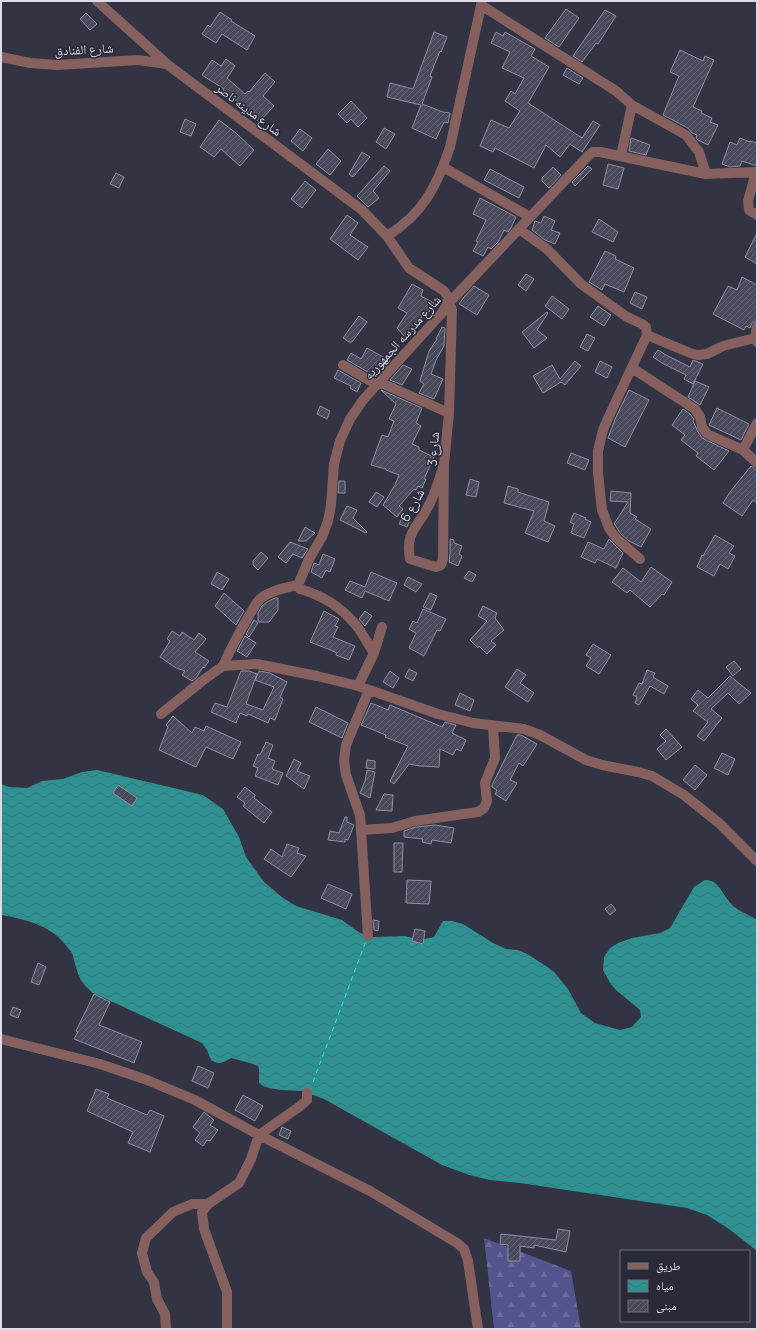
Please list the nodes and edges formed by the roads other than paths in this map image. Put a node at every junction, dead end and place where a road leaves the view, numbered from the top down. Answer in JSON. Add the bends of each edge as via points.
{"nodes":[{"id":1,"x":96,"y":1,"type":"edge"},
{"id":2,"x":481,"y":3,"type":"edge"},
{"id":3,"x":1,"y":58,"type":"edge"},
{"id":4,"x":168,"y":65,"type":"junction"},
{"id":5,"x":632,"y":105,"type":"junction"},
{"id":6,"x":621,"y":156,"type":"junction"},
{"id":7,"x":443,"y":167,"type":"junction"},
{"id":8,"x":757,"y":172,"type":"edge"},
{"id":9,"x":706,"y":174,"type":"junction"},
{"id":10,"x":757,"y":216,"type":"edge"},
{"id":11,"x":530,"y":217,"type":"junction"},
{"id":12,"x":519,"y":228,"type":"junction"},
{"id":13,"x":387,"y":236,"type":"junction"},
{"id":14,"x":447,"y":305,"type":"junction"},
{"id":15,"x":757,"y":326,"type":"edge"},
{"id":16,"x":647,"y":335,"type":"junction"},
{"id":17,"x":756,"y":340,"type":"edge"},
{"id":18,"x":344,"y":364,"type":"dead end"},
{"id":19,"x":632,"y":368,"type":"junction"},
{"id":20,"x":378,"y":383,"type":"junction"},
{"id":21,"x":449,"y":413,"type":"junction"},
{"id":22,"x":757,"y":423,"type":"edge"},
{"id":23,"x":743,"y":450,"type":"junction"},
{"id":24,"x":757,"y":463,"type":"edge"},
{"id":25,"x":444,"y":464,"type":"junction"},
{"id":26,"x":410,"y":559,"type":"joint"},
{"id":27,"x":640,"y":559,"type":"dead end"},
{"id":28,"x":298,"y":585,"type":"junction"},
{"id":29,"x":382,"y":628,"type":"dead end"},
{"id":30,"x":374,"y":653,"type":"junction"},
{"id":31,"x":223,"y":666,"type":"junction"},
{"id":32,"x":358,"y":686,"type":"junction"},
{"id":33,"x":369,"y":690,"type":"junction"},
{"id":34,"x":162,"y":714,"type":"dead end"},
{"id":35,"x":493,"y":726,"type":"junction"},
{"id":36,"x":361,"y":830,"type":"junction"},
{"id":37,"x":757,"y":861,"type":"edge"},
{"id":38,"x":368,"y":936,"type":"dead end"},
{"id":39,"x":1,"y":1039,"type":"edge"},
{"id":40,"x":307,"y":1093,"type":"dead end"},
{"id":41,"x":259,"y":1135,"type":"junction"},
{"id":42,"x":208,"y":1204,"type":"junction"},
{"id":43,"x":166,"y":1329,"type":"edge"},
{"id":44,"x":227,"y":1329,"type":"edge"},
{"id":45,"x":478,"y":1329,"type":"edge"}],
"edges":[{"from":1,"to":4,"type":"street","name":"شارع مدينه ناصر"},
{"from":2,"to":5,"type":"street","via":[[616,91]]},
{"from":2,"to":7,"type":"street","via":[[450,147]]},
{"from":3,"to":4,"type":"street","name":"شارع الفنادق","via":[[57,65],[138,60]]},
{"from":4,"to":13,"type":"street","name":"شارع مدينه ناصر","via":[[362,210]]},
{"from":5,"to":6,"type":"street"},
{"from":5,"to":9,"type":"street","via":[[686,135],[699,152]]},
{"from":6,"to":9,"type":"street"},
{"from":6,"to":11,"type":"street","name":"شارع مدرسه الجمهوريه","via":[[593,152]]},
{"from":7,"to":11,"type":"street"},
{"from":7,"to":13,"type":"street","via":[[424,204],[412,218]]},
{"from":8,"to":9,"type":"street"},
{"from":8,"to":10,"type":"street","via":[[748,201],[749,210]]},
{"from":11,"to":12,"type":"street","name":"شارع مدرسه الجمهوريه"},
{"from":12,"to":14,"type":"street","name":"شارع مدرسه الجمهوريه"},
{"from":12,"to":16,"type":"street","via":[[547,249],[581,284],[627,317],[646,327]]},
{"from":13,"to":14,"type":"street","name":"شارع مدينه ناصر","via":[[409,268],[444,291],[448,297]]},
{"from":14,"to":20,"type":"street","name":"شارع مدرسه الجمهوريه"},
{"from":14,"to":21,"type":"street","name":"شارع 3","via":[[452,309]]},
{"from":15,"to":17,"type":"street"},
{"from":16,"to":17,"type":"street","via":[[698,355],[707,354],[723,346]]},
{"from":16,"to":19,"type":"street"},
{"from":18,"to":20,"type":"street"},
{"from":19,"to":23,"type":"street","via":[[696,409],[707,434]]},
{"from":19,"to":27,"type":"street","via":[[603,430],[598,451],[598,473],[602,510],[609,528],[616,538]]},
{"from":20,"to":21,"type":"street"},
{"from":20,"to":28,"type":"street","name":"شارع مدرسه الجمهوريه","via":[[363,400],[340,441],[334,464],[328,521]]},
{"from":21,"to":25,"type":"street","name":"شارع 3"},
{"from":22,"to":23,"type":"street"},
{"from":23,"to":24,"type":"street"},
{"from":25,"to":26,"type":"street","name":"شارع 6","via":[[430,505],[412,531],[409,540]]},
{"from":25,"to":26,"type":"street","name":"شارع 3","via":[[441,565],[436,567]]},
{"from":28,"to":30,"type":"street","via":[[341,610],[356,624]]},
{"from":28,"to":31,"type":"street","via":[[283,588],[260,599]]},
{"from":29,"to":30,"type":"street"},
{"from":30,"to":32,"type":"street"},
{"from":31,"to":32,"type":"street","via":[[257,664]]},
{"from":31,"to":34,"type":"street"},
{"from":32,"to":33,"type":"street"},
{"from":33,"to":35,"type":"street","via":[[438,714]]},
{"from":33,"to":36,"type":"street","via":[[344,754],[344,767],[360,815]]},
{"from":35,"to":36,"type":"street","via":[[495,758],[485,783],[487,800],[484,808],[478,812],[415,821],[392,828]]},
{"from":35,"to":37,"type":"street","via":[[524,729],[586,760],[652,776],[684,795],[719,823]]},
{"from":36,"to":38,"type":"street"},
{"from":39,"to":41,"type":"street","via":[[100,1064],[147,1080],[196,1100]]},
{"from":40,"to":41,"type":"street","via":[[307,1100],[299,1107]]},
{"from":41,"to":42,"type":"street","via":[[239,1183]]},
{"from":41,"to":45,"type":"street","via":[[370,1191],[461,1246],[468,1261]]},
{"from":42,"to":43,"type":"street","via":[[192,1204],[173,1212],[146,1238],[142,1253],[147,1272],[154,1282],[157,1299],[165,1314]]},
{"from":42,"to":44,"type":"street","via":[[202,1212],[204,1229],[227,1292]]}]}
